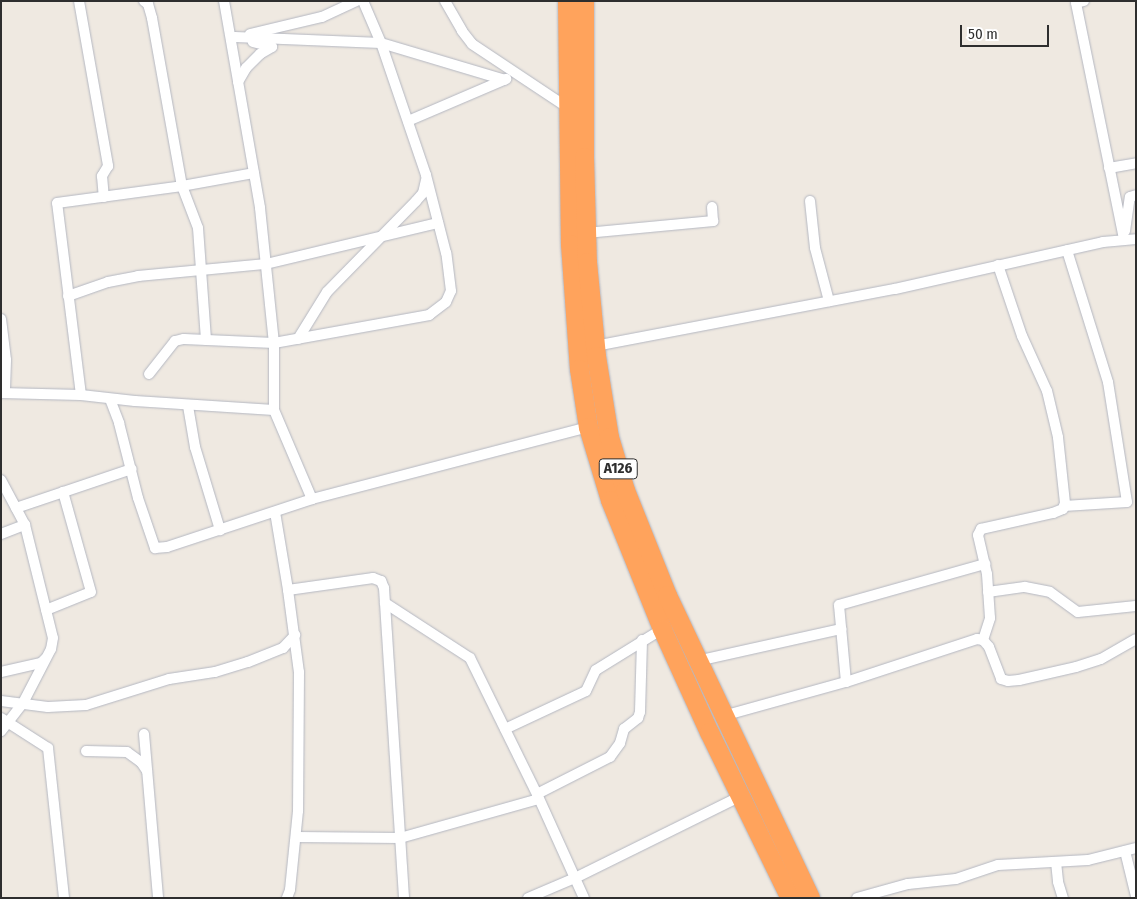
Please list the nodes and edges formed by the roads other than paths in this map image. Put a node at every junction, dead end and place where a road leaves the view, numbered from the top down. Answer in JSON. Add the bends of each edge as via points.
{"nodes":[{"id":1,"x":79,"y":1,"type":"edge"},
{"id":2,"x":144,"y":1,"type":"edge"},
{"id":3,"x":224,"y":1,"type":"edge"},
{"id":4,"x":356,"y":1,"type":"edge"},
{"id":5,"x":362,"y":1,"type":"edge"},
{"id":6,"x":445,"y":1,"type":"edge"},
{"id":7,"x":567,"y":1,"type":"edge"},
{"id":8,"x":584,"y":1,"type":"edge"},
{"id":9,"x":1084,"y":1,"type":"edge"},
{"id":10,"x":233,"y":38,"type":"junction"},
{"id":11,"x":381,"y":43,"type":"junction"},
{"id":12,"x":516,"y":75,"type":"junction"},
{"id":13,"x":505,"y":80,"type":"junction"},
{"id":14,"x":238,"y":82,"type":"junction"},
{"id":15,"x":567,"y":107,"type":"junction"},
{"id":16,"x":408,"y":120,"type":"junction"},
{"id":17,"x":1136,"y":163,"type":"edge"},
{"id":18,"x":1109,"y":168,"type":"junction"},
{"id":19,"x":254,"y":173,"type":"junction"},
{"id":20,"x":426,"y":175,"type":"junction"},
{"id":21,"x":182,"y":186,"type":"junction"},
{"id":22,"x":1136,"y":195,"type":"edge"},
{"id":23,"x":104,"y":197,"type":"junction"},
{"id":24,"x":810,"y":201,"type":"dead end"},
{"id":25,"x":712,"y":208,"type":"dead end"},
{"id":26,"x":438,"y":223,"type":"junction"},
{"id":27,"x":586,"y":233,"type":"junction"},
{"id":28,"x":380,"y":237,"type":"junction"},
{"id":29,"x":1124,"y":239,"type":"junction"},
{"id":30,"x":1136,"y":239,"type":"edge"},
{"id":31,"x":1067,"y":250,"type":"junction"},
{"id":32,"x":266,"y":264,"type":"junction"},
{"id":33,"x":998,"y":265,"type":"junction"},
{"id":34,"x":202,"y":271,"type":"junction"},
{"id":35,"x":68,"y":296,"type":"junction"},
{"id":36,"x":829,"y":301,"type":"junction"},
{"id":37,"x":1,"y":320,"type":"edge"},
{"id":38,"x":298,"y":339,"type":"junction"},
{"id":39,"x":206,"y":340,"type":"junction"},
{"id":40,"x":274,"y":343,"type":"junction"},
{"id":41,"x":595,"y":346,"type":"junction"},
{"id":42,"x":149,"y":374,"type":"dead end"},
{"id":43,"x":3,"y":392,"type":"edge"},
{"id":44,"x":80,"y":395,"type":"junction"},
{"id":45,"x":110,"y":399,"type":"junction"},
{"id":46,"x":188,"y":406,"type":"junction"},
{"id":47,"x":274,"y":410,"type":"junction"},
{"id":48,"x":588,"y":427,"type":"junction"},
{"id":49,"x":132,"y":469,"type":"junction"},
{"id":50,"x":1,"y":480,"type":"edge"},
{"id":51,"x":63,"y":492,"type":"junction"},
{"id":52,"x":312,"y":499,"type":"junction"},
{"id":53,"x":1131,"y":502,"type":"edge"},
{"id":54,"x":1064,"y":506,"type":"junction"},
{"id":55,"x":16,"y":508,"type":"junction"},
{"id":56,"x":275,"y":512,"type":"junction"},
{"id":57,"x":25,"y":525,"type":"junction"},
{"id":58,"x":220,"y":530,"type":"junction"},
{"id":59,"x":1,"y":534,"type":"edge"},
{"id":60,"x":985,"y":564,"type":"junction"},
{"id":61,"x":288,"y":590,"type":"junction"},
{"id":62,"x":988,"y":592,"type":"junction"},
{"id":63,"x":385,"y":603,"type":"junction"},
{"id":64,"x":1136,"y":606,"type":"edge"},
{"id":65,"x":46,"y":610,"type":"junction"},
{"id":66,"x":662,"y":628,"type":"junction"},
{"id":67,"x":841,"y":629,"type":"junction"},
{"id":68,"x":295,"y":635,"type":"junction"},
{"id":69,"x":1136,"y":639,"type":"edge"},
{"id":70,"x":642,"y":640,"type":"junction"},
{"id":71,"x":982,"y":640,"type":"junction"},
{"id":72,"x":46,"y":658,"type":"junction"},
{"id":73,"x":697,"y":661,"type":"junction"},
{"id":74,"x":1,"y":672,"type":"edge"},
{"id":75,"x":846,"y":682,"type":"junction"},
{"id":76,"x":1,"y":700,"type":"edge"},
{"id":77,"x":23,"y":703,"type":"junction"},
{"id":78,"x":723,"y":716,"type":"junction"},
{"id":79,"x":5,"y":720,"type":"edge"},
{"id":80,"x":505,"y":729,"type":"junction"},
{"id":81,"x":1,"y":731,"type":"edge"},
{"id":82,"x":144,"y":734,"type":"dead end"},
{"id":83,"x":86,"y":751,"type":"dead end"},
{"id":84,"x":147,"y":772,"type":"junction"},
{"id":85,"x":757,"y":788,"type":"junction"},
{"id":86,"x":538,"y":796,"type":"junction"},
{"id":87,"x":740,"y":796,"type":"junction"},
{"id":88,"x":296,"y":838,"type":"junction"},
{"id":89,"x":400,"y":838,"type":"junction"},
{"id":90,"x":1130,"y":850,"type":"edge"},
{"id":91,"x":1056,"y":862,"type":"junction"},
{"id":92,"x":575,"y":878,"type":"junction"},
{"id":93,"x":1136,"y":896,"type":"edge"},
{"id":94,"x":64,"y":898,"type":"edge"},
{"id":95,"x":158,"y":898,"type":"edge"},
{"id":96,"x":287,"y":898,"type":"edge"},
{"id":97,"x":404,"y":898,"type":"edge"},
{"id":98,"x":528,"y":898,"type":"edge"},
{"id":99,"x":584,"y":898,"type":"edge"},
{"id":100,"x":790,"y":898,"type":"edge"},
{"id":101,"x":810,"y":898,"type":"edge"},
{"id":102,"x":857,"y":898,"type":"edge"},
{"id":103,"x":1063,"y":898,"type":"edge"}],
"edges":[{"from":1,"to":23,"type":"street","via":[[108,166],[102,176]]},
{"from":2,"to":21,"type":"street","via":[[152,18]]},
{"from":3,"to":10,"type":"street"},
{"from":4,"to":10,"type":"street","via":[[322,17]]},
{"from":5,"to":11,"type":"street"},
{"from":6,"to":12,"type":"street","via":[[472,44]]},
{"from":7,"to":15,"type":"highway","number":"A126"},
{"from":8,"to":27,"type":"highway","number":"A126"},
{"from":9,"to":18,"type":"street","via":[[1076,3]]},
{"from":10,"to":11,"type":"street"},
{"from":10,"to":14,"type":"street"},
{"from":10,"to":14,"type":"street","via":[[272,47],[251,63]]},
{"from":11,"to":13,"type":"street"},
{"from":11,"to":16,"type":"street"},
{"from":12,"to":13,"type":"street"},
{"from":12,"to":15,"type":"street"},
{"from":13,"to":16,"type":"street"},
{"from":14,"to":19,"type":"street"},
{"from":15,"to":48,"type":"highway","number":"A126","via":[[574,310],[578,369]]},
{"from":16,"to":20,"type":"street"},
{"from":17,"to":18,"type":"street"},
{"from":18,"to":29,"type":"street"},
{"from":19,"to":21,"type":"street"},
{"from":19,"to":32,"type":"street"},
{"from":20,"to":26,"type":"street"},
{"from":20,"to":28,"type":"street","via":[[423,193]]},
{"from":21,"to":23,"type":"street"},
{"from":21,"to":34,"type":"street","via":[[198,228]]},
{"from":22,"to":29,"type":"street","via":[[1130,198]]},
{"from":23,"to":35,"type":"street","via":[[57,204]]},
{"from":24,"to":36,"type":"street","via":[[815,248]]},
{"from":25,"to":27,"type":"street","via":[[713,221]]},
{"from":26,"to":28,"type":"street"},
{"from":26,"to":38,"type":"street","via":[[446,253],[450,291],[438,310],[429,315]]},
{"from":27,"to":41,"type":"highway","number":"A126"},
{"from":28,"to":32,"type":"street"},
{"from":28,"to":38,"type":"street","via":[[327,292]]},
{"from":29,"to":30,"type":"street"},
{"from":29,"to":31,"type":"street"},
{"from":31,"to":33,"type":"street"},
{"from":31,"to":53,"type":"street","via":[[1108,382]]},
{"from":32,"to":34,"type":"street"},
{"from":32,"to":40,"type":"street"},
{"from":33,"to":36,"type":"street"},
{"from":33,"to":54,"type":"street","via":[[1022,336],[1047,391],[1063,466]]},
{"from":34,"to":35,"type":"street","via":[[138,276]]},
{"from":34,"to":39,"type":"street"},
{"from":35,"to":44,"type":"street"},
{"from":36,"to":41,"type":"street"},
{"from":37,"to":43,"type":"street","via":[[6,360]]},
{"from":38,"to":40,"type":"street"},
{"from":39,"to":40,"type":"street"},
{"from":39,"to":42,"type":"street","via":[[175,341]]},
{"from":40,"to":47,"type":"street"},
{"from":41,"to":73,"type":"highway","number":"A126","via":[[604,414],[624,490]]},
{"from":43,"to":44,"type":"street"},
{"from":44,"to":45,"type":"street"},
{"from":45,"to":46,"type":"street"},
{"from":45,"to":49,"type":"street"},
{"from":46,"to":47,"type":"street"},
{"from":46,"to":58,"type":"street","via":[[195,448]]},
{"from":47,"to":52,"type":"street"},
{"from":48,"to":52,"type":"street"},
{"from":48,"to":66,"type":"highway","number":"A126","via":[[610,500]]},
{"from":49,"to":51,"type":"street"},
{"from":49,"to":58,"type":"street","via":[[155,548],[168,547]]},
{"from":50,"to":55,"type":"street"},
{"from":51,"to":55,"type":"street"},
{"from":51,"to":65,"type":"street","via":[[91,592]]},
{"from":52,"to":56,"type":"street"},
{"from":53,"to":54,"type":"street"},
{"from":54,"to":60,"type":"street","via":[[1053,513],[981,528],[978,535]]},
{"from":55,"to":57,"type":"street"},
{"from":56,"to":58,"type":"street"},
{"from":56,"to":61,"type":"street"},
{"from":57,"to":59,"type":"street"},
{"from":57,"to":65,"type":"street"},
{"from":60,"to":62,"type":"street"},
{"from":60,"to":67,"type":"street","via":[[839,605]]},
{"from":61,"to":63,"type":"street","via":[[373,578],[381,581]]},
{"from":61,"to":68,"type":"street"},
{"from":62,"to":64,"type":"street","via":[[1025,587],[1050,592],[1078,612]]},
{"from":62,"to":71,"type":"street","via":[[990,618]]},
{"from":63,"to":80,"type":"street","via":[[470,658]]},
{"from":63,"to":89,"type":"street"},
{"from":65,"to":72,"type":"street","via":[[54,638]]},
{"from":66,"to":70,"type":"street"},
{"from":66,"to":87,"type":"highway","number":"A126"},
{"from":67,"to":73,"type":"street"},
{"from":67,"to":75,"type":"street"},
{"from":68,"to":77,"type":"street","via":[[283,648],[248,662],[215,672],[169,679],[86,705],[48,707]]},
{"from":68,"to":88,"type":"street","via":[[299,672]]},
{"from":69,"to":71,"type":"street","via":[[1093,662],[1008,682],[1001,679],[989,647]]},
{"from":70,"to":80,"type":"street","via":[[596,670],[586,691]]},
{"from":70,"to":86,"type":"street","via":[[638,718],[624,728],[620,743],[610,757]]},
{"from":71,"to":75,"type":"street"},
{"from":72,"to":74,"type":"street","via":[[40,663]]},
{"from":72,"to":77,"type":"street"},
{"from":73,"to":78,"type":"highway","number":"A126"},
{"from":75,"to":78,"type":"street"},
{"from":76,"to":77,"type":"street"},
{"from":77,"to":79,"type":"street"},
{"from":78,"to":85,"type":"highway","number":"A126"},
{"from":79,"to":81,"type":"street"},
{"from":79,"to":94,"type":"street","via":[[42,742],[50,755]]},
{"from":80,"to":86,"type":"street"},
{"from":82,"to":84,"type":"street"},
{"from":83,"to":84,"type":"street","via":[[127,752]]},
{"from":84,"to":95,"type":"street"},
{"from":85,"to":87,"type":"street"},
{"from":85,"to":101,"type":"highway","number":"A126"},
{"from":86,"to":89,"type":"street"},
{"from":86,"to":92,"type":"street"},
{"from":87,"to":92,"type":"street"},
{"from":87,"to":100,"type":"highway","number":"A126"},
{"from":88,"to":89,"type":"street"},
{"from":88,"to":96,"type":"street"},
{"from":89,"to":97,"type":"street"},
{"from":90,"to":91,"type":"street","via":[[1088,860]]},
{"from":90,"to":93,"type":"street"},
{"from":91,"to":102,"type":"street","via":[[998,865],[956,879],[908,884]]},
{"from":91,"to":103,"type":"street"},
{"from":92,"to":98,"type":"street"},
{"from":92,"to":99,"type":"street"}]}
